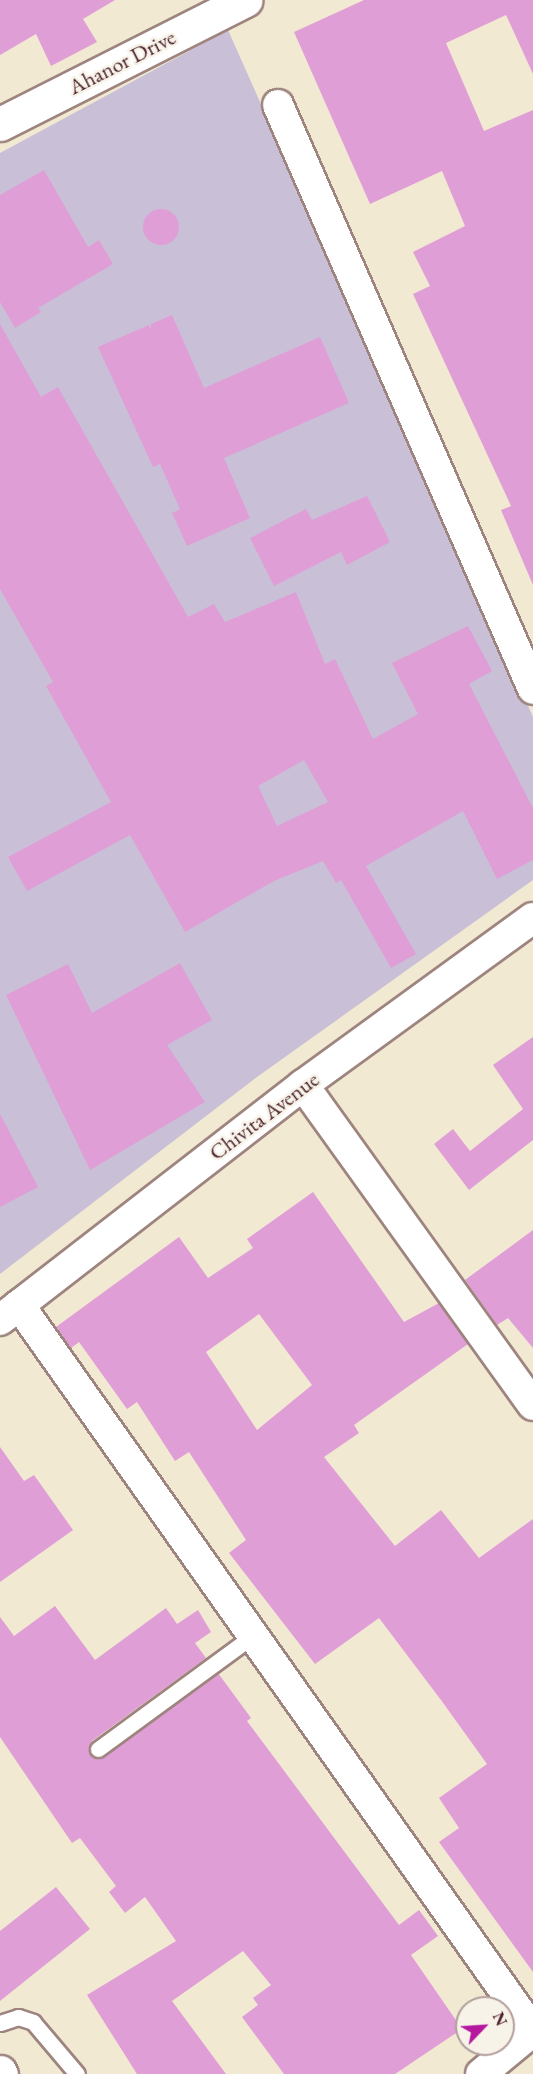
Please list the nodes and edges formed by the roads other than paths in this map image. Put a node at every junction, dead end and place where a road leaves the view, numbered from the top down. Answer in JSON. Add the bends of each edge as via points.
{"nodes":[{"id":1,"x":245,"y":0,"type":"edge"},
{"id":2,"x":278,"y":105,"type":"dead end"},
{"id":3,"x":0,"y":124,"type":"edge"},
{"id":4,"x":533,"y":690,"type":"edge"},
{"id":5,"x":533,"y":918,"type":"edge"},
{"id":6,"x":303,"y":1085,"type":"junction"},
{"id":7,"x":9,"y":1313,"type":"edge"},
{"id":8,"x":533,"y":1405,"type":"edge"},
{"id":9,"x":251,"y":1637,"type":"junction"},
{"id":10,"x":98,"y":1749,"type":"dead end"},
{"id":11,"x":0,"y":2022,"type":"edge"},
{"id":12,"x":533,"y":2031,"type":"edge"},
{"id":13,"x":76,"y":2074,"type":"edge"},
{"id":14,"x":481,"y":2074,"type":"edge"}],
"edges":[{"from":1,"to":3,"type":"street","name":"Ahanor Drive"},
{"from":2,"to":4,"type":"street"},
{"from":5,"to":6,"type":"street","name":"Chivita Avenue"},
{"from":6,"to":7,"type":"street","name":"Chivita Avenue"},
{"from":6,"to":8,"type":"street"},
{"from":7,"to":9,"type":"street"},
{"from":9,"to":10,"type":"lane"},
{"from":9,"to":12,"type":"street"},
{"from":11,"to":13,"type":"lane","via":[[18,2017],[33,2022]]},
{"from":12,"to":14,"type":"street"}]}
